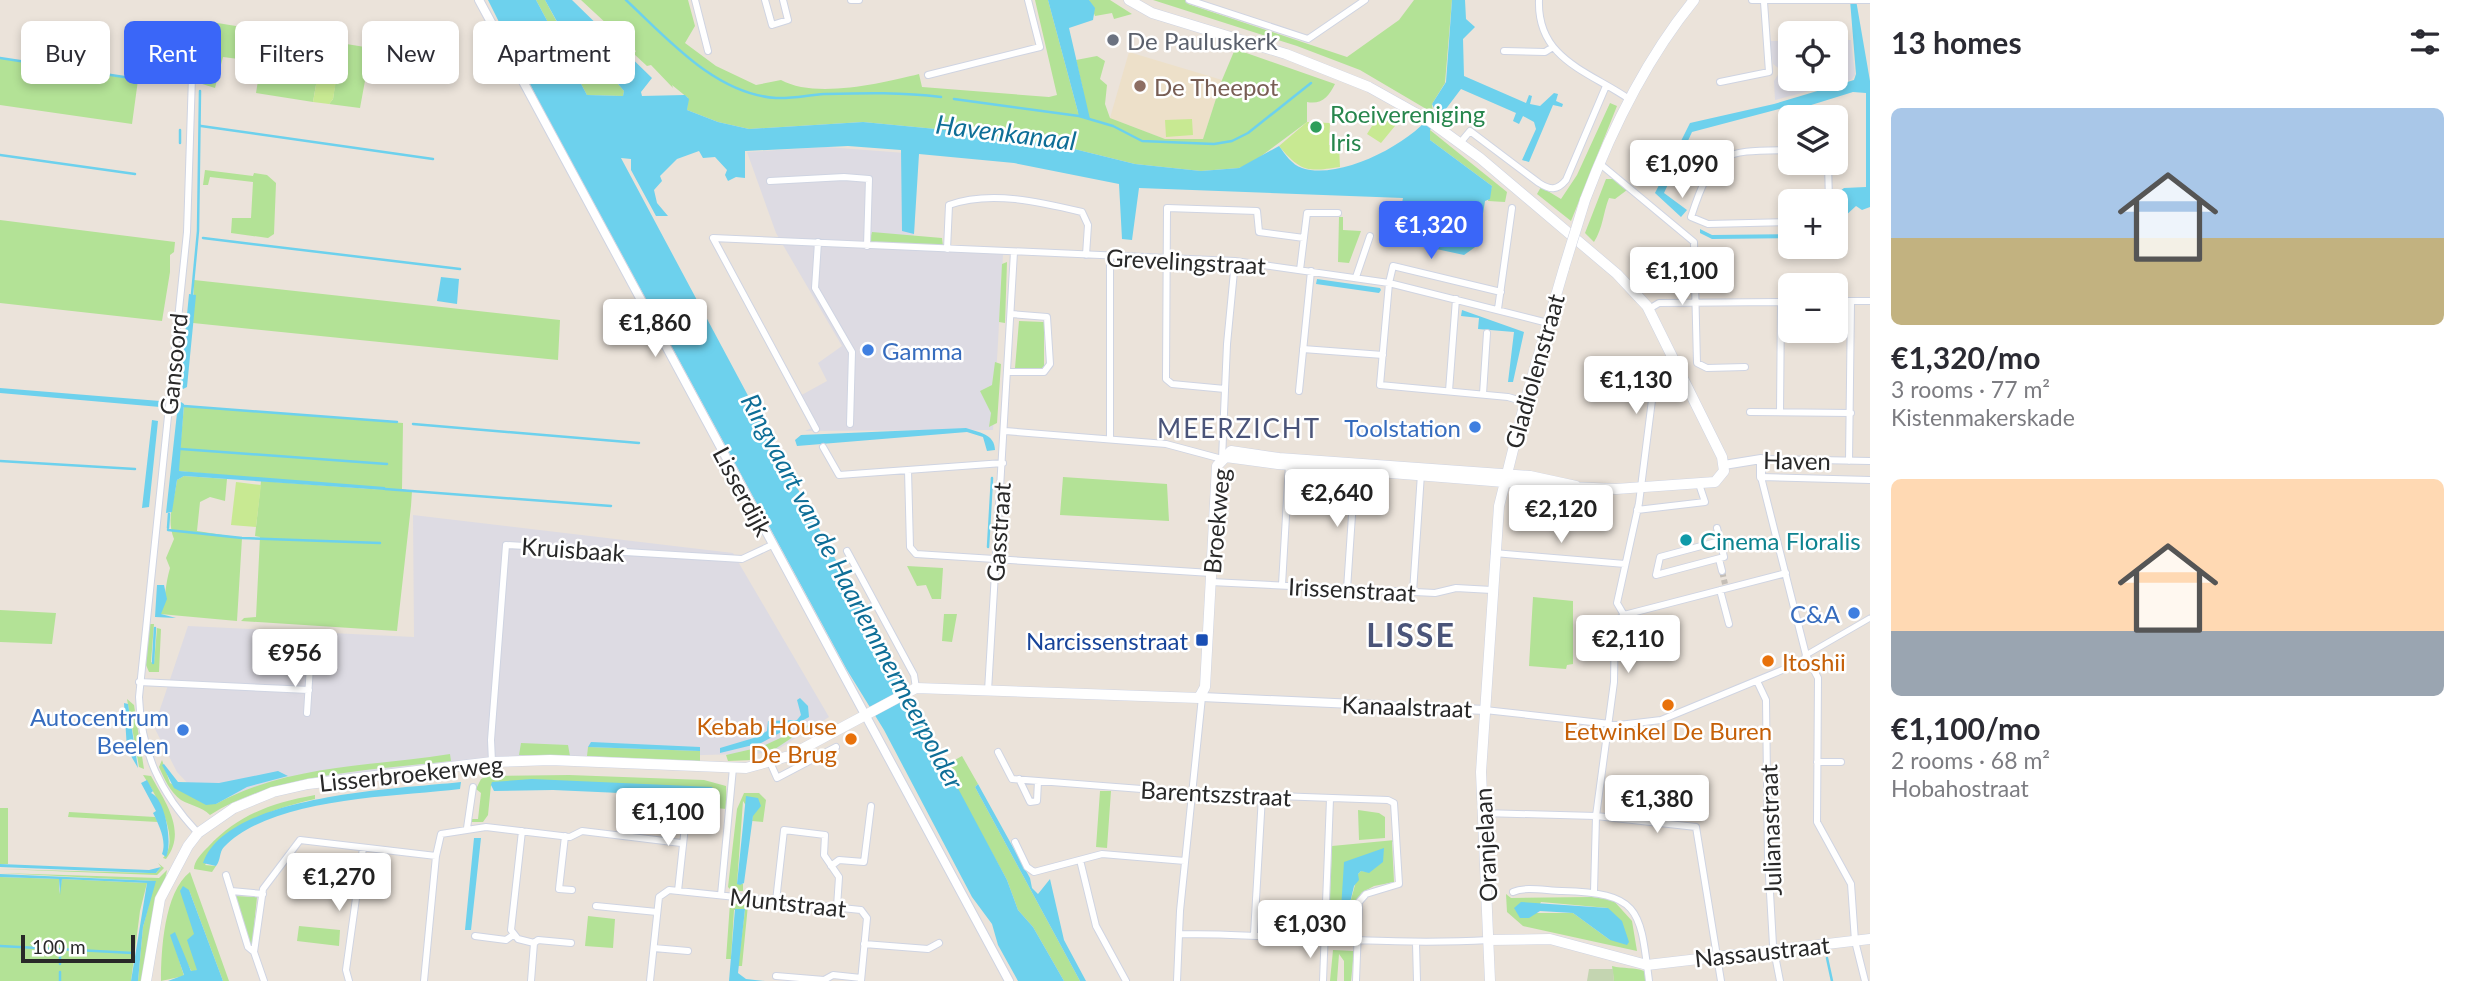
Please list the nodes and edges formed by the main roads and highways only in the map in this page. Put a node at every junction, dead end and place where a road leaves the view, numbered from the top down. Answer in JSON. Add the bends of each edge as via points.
{"nodes":[{"id":1,"x":1129,"y":0,"type":"edge"},
{"id":2,"x":1694,"y":0,"type":"edge"},
{"id":3,"x":1289,"y":462,"type":"junction"},
{"id":4,"x":1422,"y":472,"type":"junction"},
{"id":5,"x":1505,"y":478,"type":"junction"},
{"id":6,"x":911,"y":690,"type":"joint"},
{"id":7,"x":1202,"y":696,"type":"joint"},
{"id":8,"x":1485,"y":710,"type":"joint"},
{"id":9,"x":1870,"y":939,"type":"edge"},
{"id":10,"x":1489,"y":940,"type":"junction"},
{"id":11,"x":151,"y":956,"type":"junction"},
{"id":12,"x":146,"y":981,"type":"edge"},
{"id":13,"x":152,"y":981,"type":"edge"},
{"id":14,"x":1490,"y":981,"type":"edge"}],
"edges":[{"from":1,"to":5,"type":"main road","via":[[1152,13],[1369,87],[1460,144],[1617,274],[1649,309],[1724,465],[1719,480],[1640,488]]},
{"from":2,"to":5,"type":"main road","name":"Gladiolenstraat","bridge":true,"via":[[1654,56],[1599,163],[1563,268]]},
{"from":3,"to":4,"type":"main road"},
{"from":3,"to":4,"type":"main road","via":[[1355,471]]},
{"from":3,"to":7,"type":"main road","name":"Broekweg","via":[[1235,451],[1224,458],[1217,474]]},
{"from":4,"to":5,"type":"main road"},
{"from":5,"to":8,"type":"main road","name":"Gladiolenstraat","via":[[1494,553]]},
{"from":6,"to":7,"type":"main road","name":"Kanaalstraat"},
{"from":6,"to":11,"type":"main road","name":"Lisserbroekerweg","via":[[789,756],[733,768],[492,762],[273,792],[234,808],[198,833],[160,899]]},
{"from":8,"to":10,"type":"main road","name":"Oranjelaan","via":[[1482,813]]},
{"from":9,"to":10,"type":"main road","name":"Nassaustraat","via":[[1647,965],[1550,939]]},
{"from":10,"to":14,"type":"main road","name":"Oranjelaan"},
{"from":11,"to":12,"type":"main road","name":"Lisserbroekerweg"},
{"from":11,"to":13,"type":"main road","name":"Lisserbroekerweg"}]}
